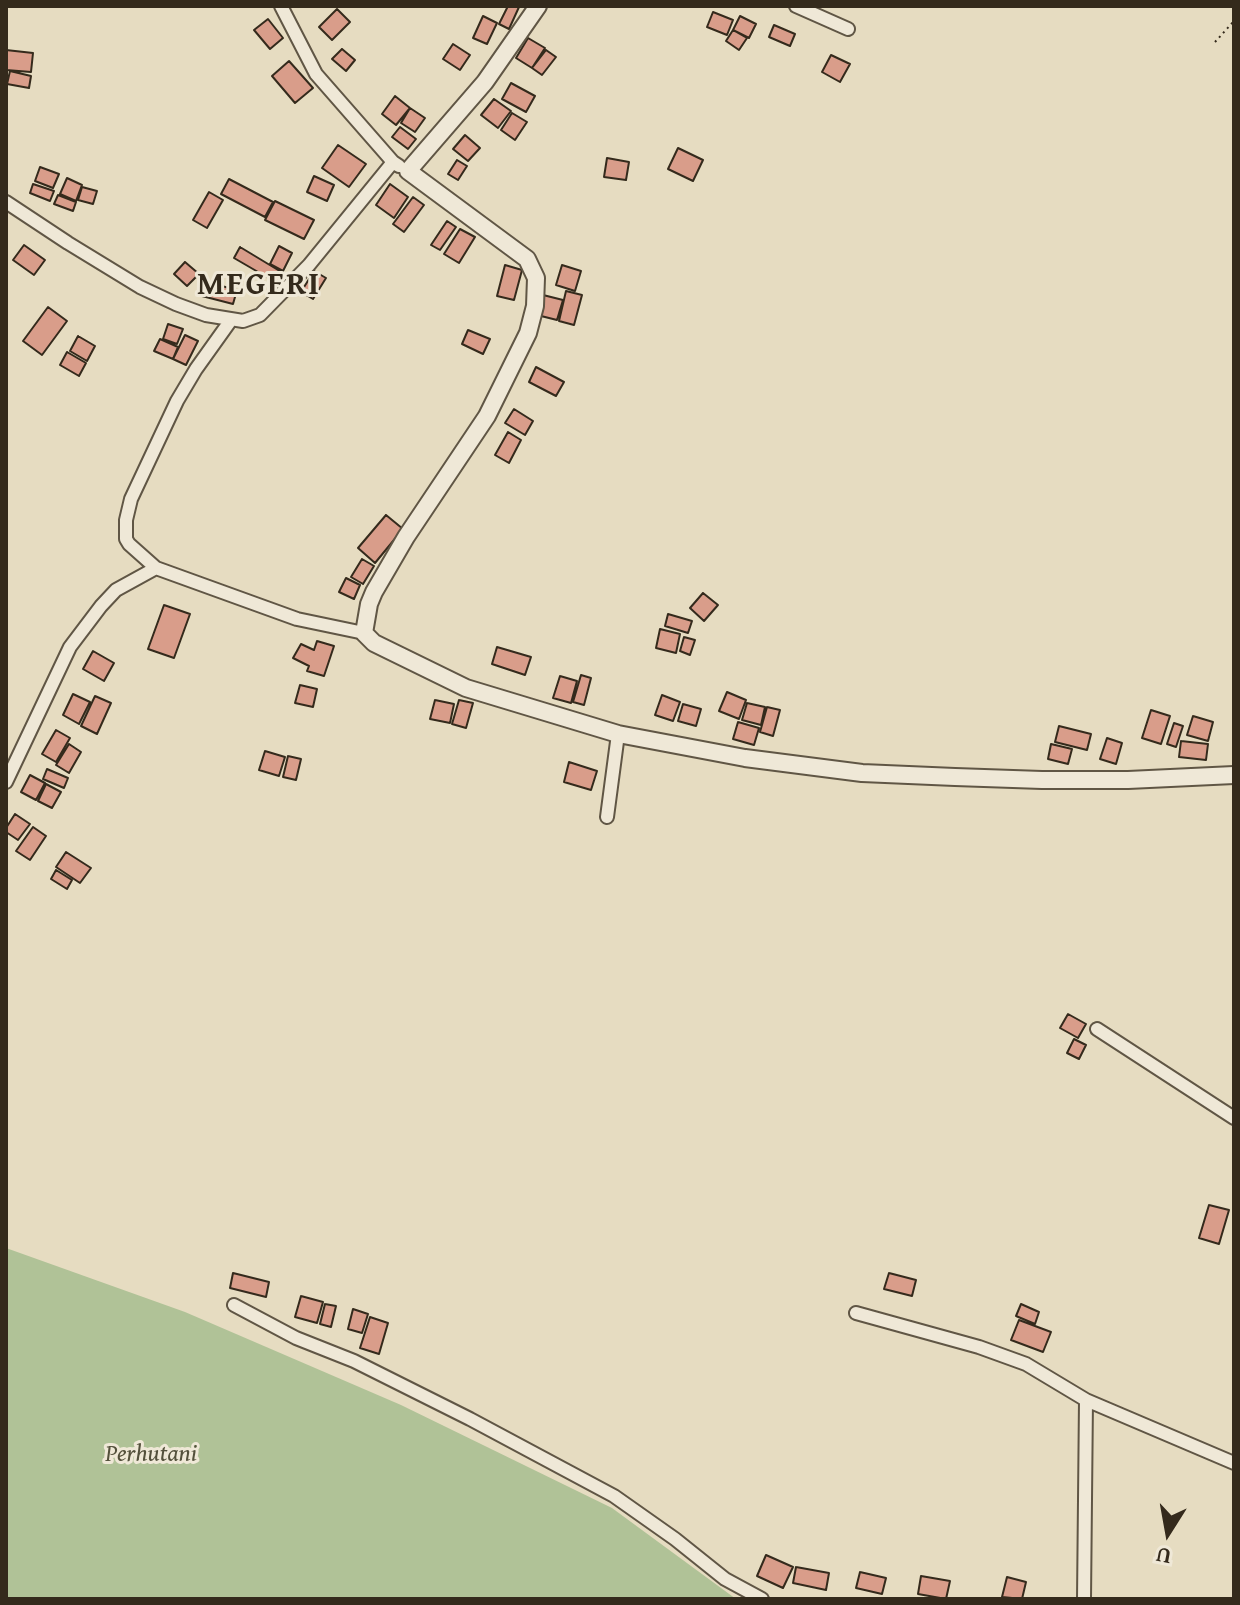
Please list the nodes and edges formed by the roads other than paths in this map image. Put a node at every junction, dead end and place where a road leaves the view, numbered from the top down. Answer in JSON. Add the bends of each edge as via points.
{"nodes":[{"id":1,"x":281,"y":6,"type":"edge"},
{"id":2,"x":538,"y":6,"type":"edge"},
{"id":3,"x":796,"y":6,"type":"edge"},
{"id":4,"x":848,"y":29,"type":"dead end"},
{"id":5,"x":393,"y":162,"type":"junction"},
{"id":6,"x":408,"y":171,"type":"junction"},
{"id":7,"x":6,"y":202,"type":"edge"},
{"id":8,"x":231,"y":320,"type":"junction"},
{"id":9,"x":156,"y":568,"type":"junction"},
{"id":10,"x":364,"y":633,"type":"junction"},
{"id":11,"x":618,"y":734,"type":"junction"},
{"id":12,"x":1234,"y":775,"type":"edge"},
{"id":13,"x":6,"y":782,"type":"edge"},
{"id":14,"x":607,"y":817,"type":"dead end"},
{"id":15,"x":1097,"y":1029,"type":"dead end"},
{"id":16,"x":1234,"y":1118,"type":"edge"},
{"id":17,"x":234,"y":1305,"type":"dead end"},
{"id":18,"x":856,"y":1313,"type":"dead end"},
{"id":19,"x":1086,"y":1400,"type":"junction"},
{"id":20,"x":1234,"y":1463,"type":"edge"},
{"id":21,"x":762,"y":1599,"type":"edge"},
{"id":22,"x":1084,"y":1599,"type":"edge"}],
"edges":[{"from":1,"to":5,"type":"street","via":[[316,74]]},
{"from":2,"to":6,"type":"street","via":[[485,82]]},
{"from":3,"to":4,"type":"street"},
{"from":5,"to":6,"type":"street"},
{"from":5,"to":8,"type":"street","via":[[309,265],[260,315]]},
{"from":6,"to":10,"type":"street","via":[[527,259],[536,278],[535,306],[528,333],[487,416],[374,592]]},
{"from":7,"to":8,"type":"street","via":[[140,287]]},
{"from":8,"to":9,"type":"street","via":[[177,401],[131,499],[126,539]]},
{"from":9,"to":10,"type":"street","via":[[297,619]]},
{"from":9,"to":13,"type":"street","via":[[116,590],[70,647]]},
{"from":10,"to":11,"type":"street","via":[[386,651],[466,688]]},
{"from":11,"to":12,"type":"street","via":[[862,773],[1042,780]]},
{"from":11,"to":14,"type":"street"},
{"from":15,"to":16,"type":"street"},
{"from":17,"to":21,"type":"street","via":[[470,1419],[614,1496],[725,1579]]},
{"from":18,"to":19,"type":"street","via":[[1026,1364]]},
{"from":19,"to":20,"type":"street"},
{"from":19,"to":22,"type":"street"}]}
